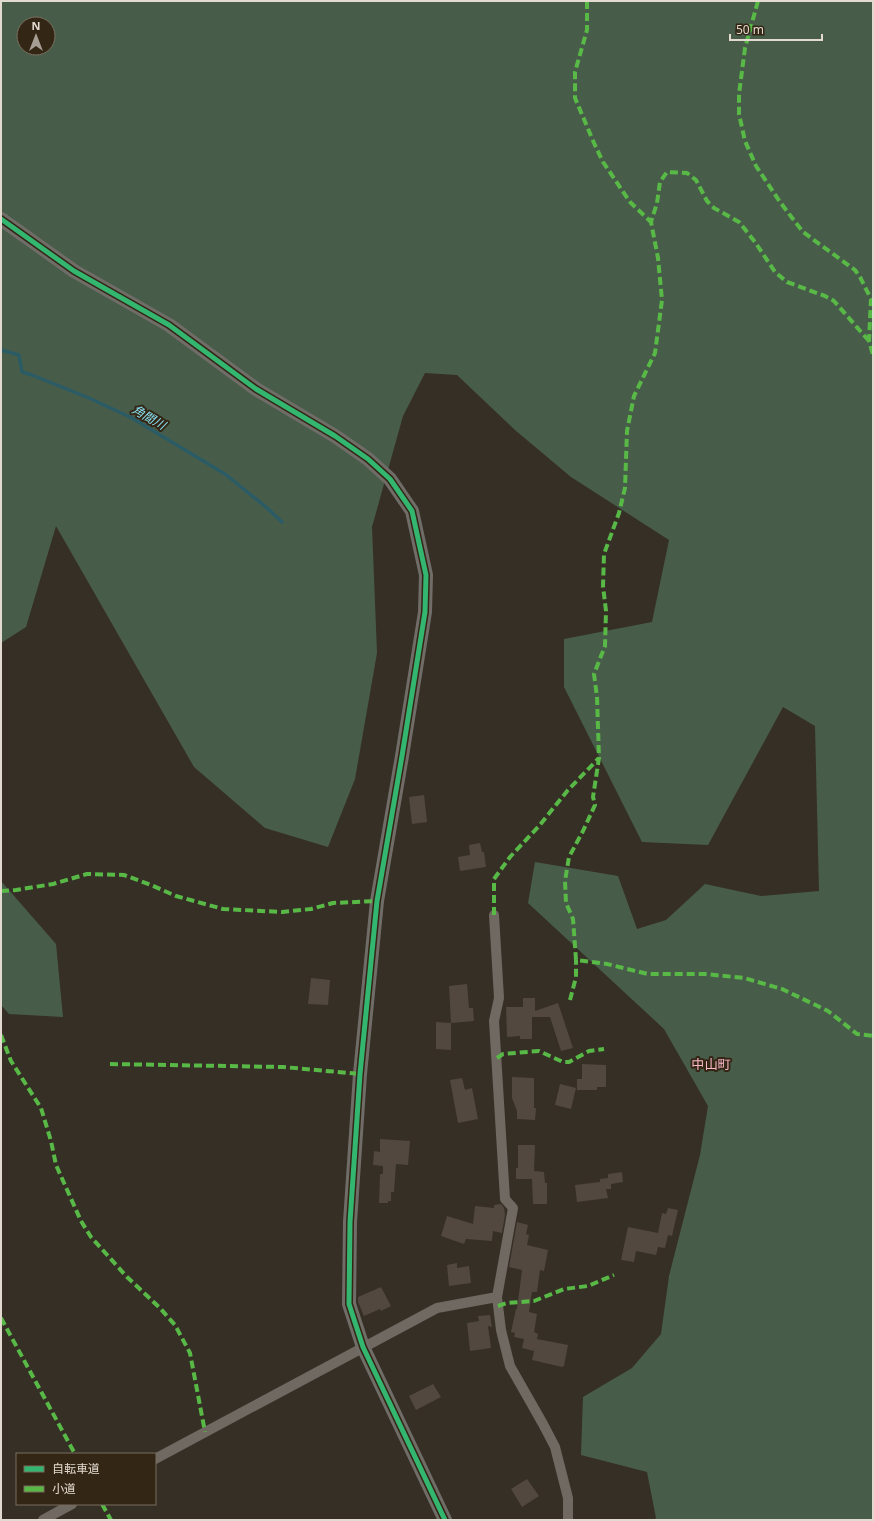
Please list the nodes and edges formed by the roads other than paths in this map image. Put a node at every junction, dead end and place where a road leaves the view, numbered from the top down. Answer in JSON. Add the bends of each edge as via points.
{"nodes":[{"id":1,"x":1,"y":219,"type":"edge"},
{"id":2,"x":494,"y":915,"type":"dead end"},
{"id":3,"x":497,"y":1297,"type":"junction"},
{"id":4,"x":363,"y":1347,"type":"junction"},
{"id":5,"x":156,"y":1458,"type":"edge"},
{"id":6,"x":70,"y":1505,"type":"edge"},
{"id":7,"x":43,"y":1520,"type":"edge"},
{"id":8,"x":445,"y":1520,"type":"edge"},
{"id":9,"x":568,"y":1520,"type":"edge"}],
"edges":[{"from":1,"to":4,"type":"street","via":[[74,271],[169,325],[256,389],[335,436],[368,459],[390,479],[412,511],[426,575],[425,612],[377,901],[360,1074],[350,1222],[349,1304]]},
{"from":2,"to":3,"type":"street","via":[[499,998],[494,1021],[505,1199],[513,1208]]},
{"from":3,"to":4,"type":"street","via":[[437,1308]]},
{"from":3,"to":9,"type":"street","via":[[501,1330],[510,1366],[555,1447],[568,1498]]},
{"from":4,"to":5,"type":"street"},
{"from":4,"to":8,"type":"street"},
{"from":6,"to":7,"type":"street"}]}
